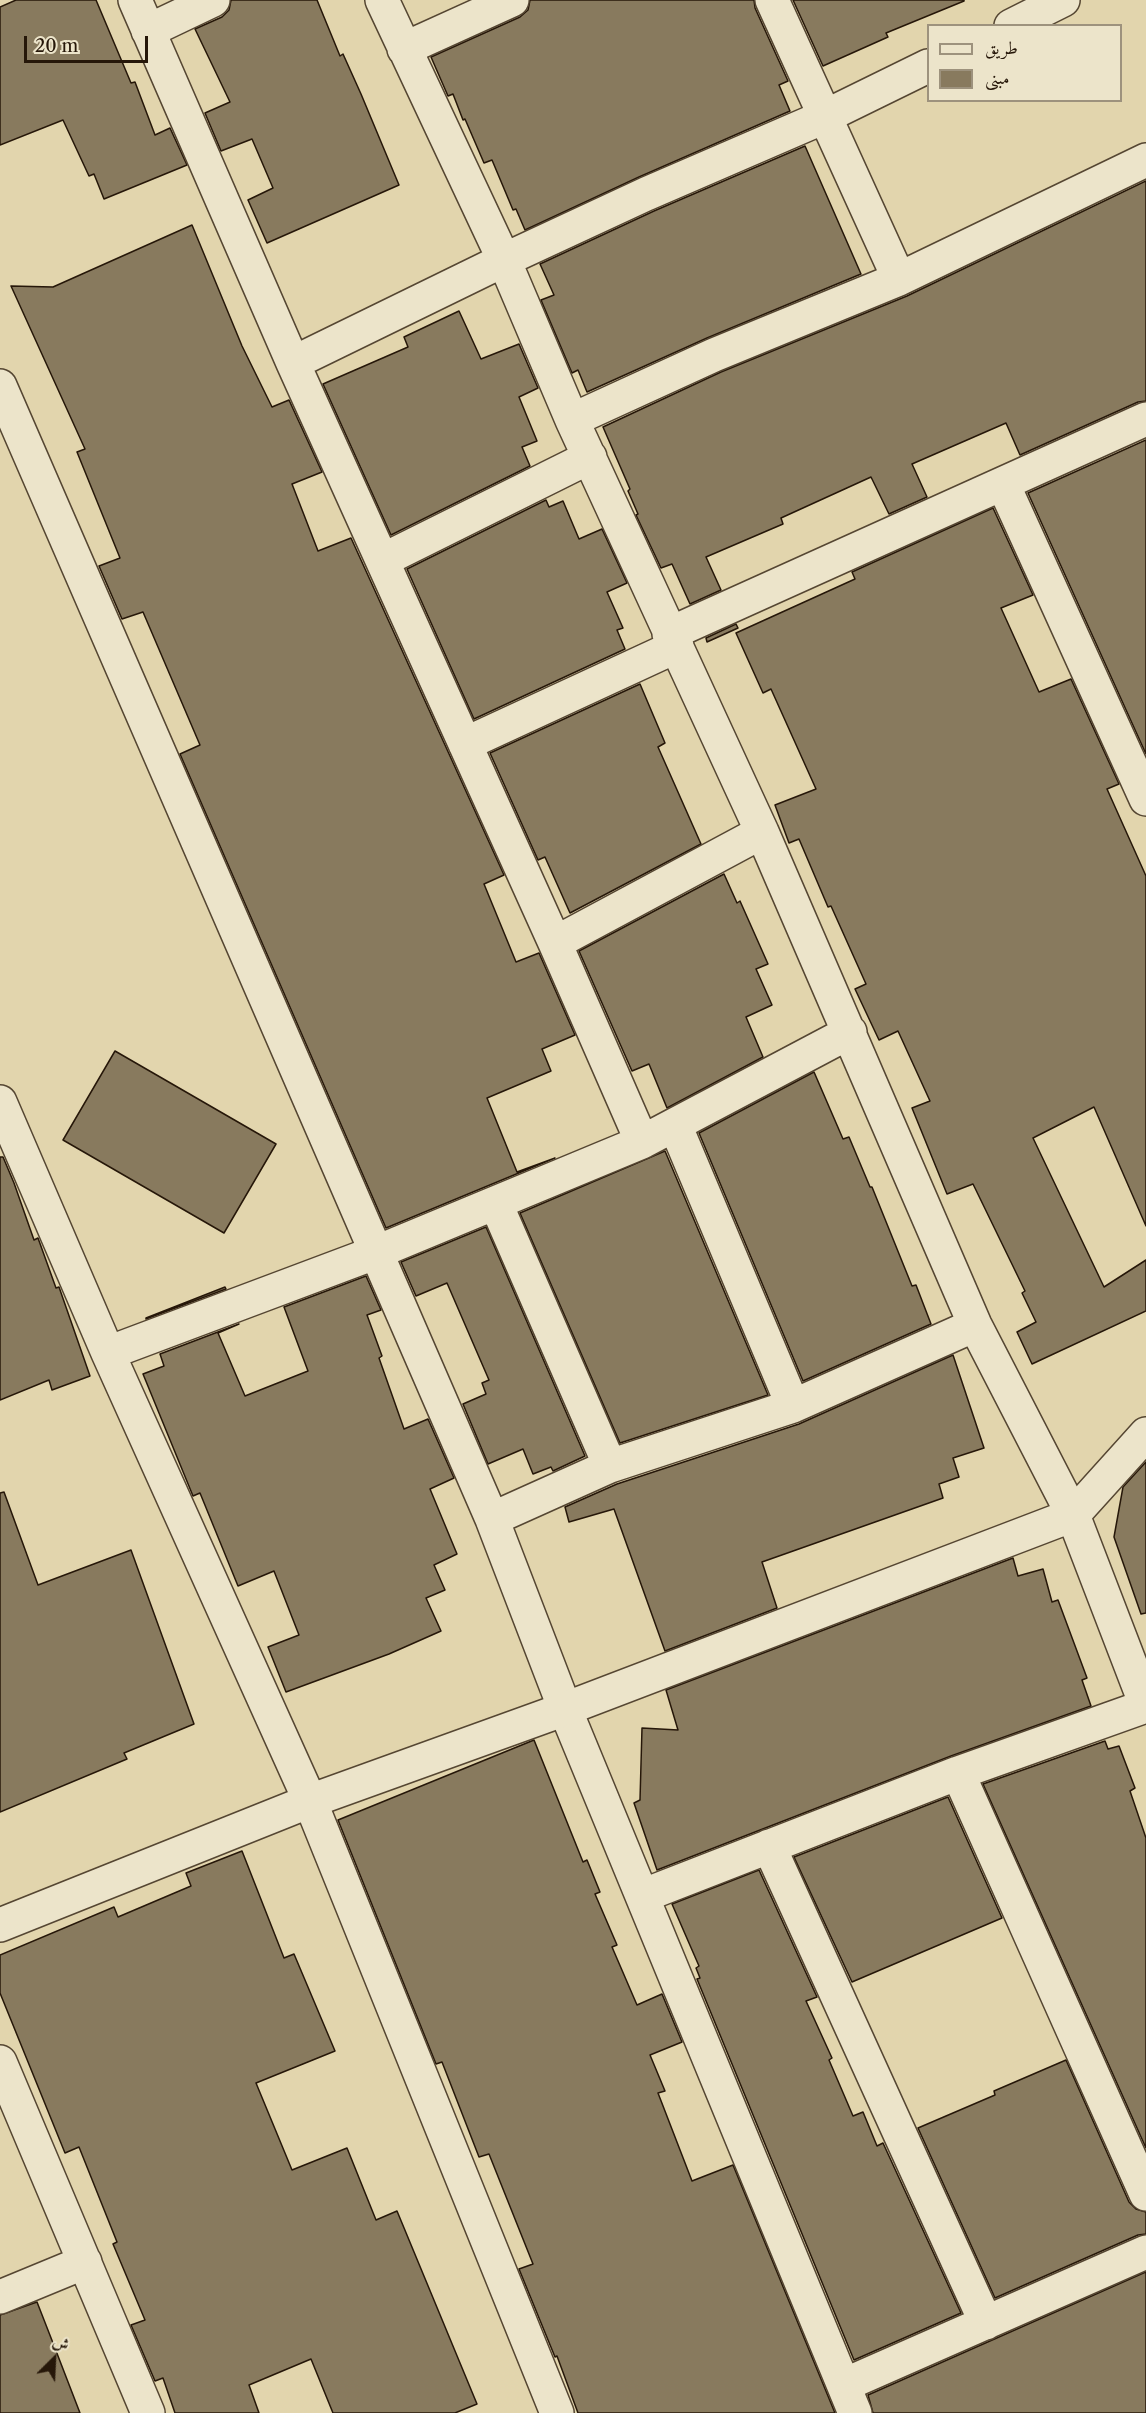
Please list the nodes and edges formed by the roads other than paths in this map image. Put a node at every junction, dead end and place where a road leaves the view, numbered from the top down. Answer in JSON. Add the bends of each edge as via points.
{"nodes":[{"id":1,"x":135,"y":0,"type":"edge"},
{"id":2,"x":213,"y":0,"type":"edge"},
{"id":3,"x":382,"y":0,"type":"edge"},
{"id":4,"x":512,"y":0,"type":"edge"},
{"id":5,"x":772,"y":0,"type":"edge"},
{"id":6,"x":1063,"y":0,"type":"edge"},
{"id":7,"x":1015,"y":24,"type":"edge"},
{"id":8,"x":148,"y":31,"type":"junction"},
{"id":9,"x":404,"y":49,"type":"junction"},
{"id":10,"x":927,"y":66,"type":"edge"},
{"id":11,"x":824,"y":117,"type":"junction"},
{"id":12,"x":1146,"y":160,"type":"edge"},
{"id":13,"x":504,"y":260,"type":"junction"},
{"id":14,"x":899,"y":279,"type":"junction"},
{"id":15,"x":293,"y":363,"type":"junction"},
{"id":16,"x":0,"y":386,"type":"edge"},
{"id":17,"x":1146,"y":419,"type":"edge"},
{"id":18,"x":572,"y":420,"type":"junction"},
{"id":19,"x":590,"y":457,"type":"junction"},
{"id":20,"x":1003,"y":484,"type":"junction"},
{"id":21,"x":383,"y":560,"type":"junction"},
{"id":22,"x":673,"y":640,"type":"junction"},
{"id":23,"x":465,"y":744,"type":"junction"},
{"id":24,"x":1146,"y":799,"type":"edge"},
{"id":25,"x":762,"y":832,"type":"junction"},
{"id":26,"x":555,"y":943,"type":"junction"},
{"id":27,"x":850,"y":1032,"type":"junction"},
{"id":28,"x":0,"y":1102,"type":"edge"},
{"id":29,"x":675,"y":1125,"type":"junction"},
{"id":30,"x":642,"y":1142,"type":"junction"},
{"id":31,"x":496,"y":1204,"type":"junction"},
{"id":32,"x":377,"y":1252,"type":"junction"},
{"id":33,"x":975,"y":1325,"type":"junction"},
{"id":34,"x":108,"y":1353,"type":"junction"},
{"id":35,"x":793,"y":1406,"type":"junction"},
{"id":36,"x":1146,"y":1434,"type":"edge"},
{"id":37,"x":610,"y":1466,"type":"junction"},
{"id":38,"x":1073,"y":1515,"type":"junction"},
{"id":39,"x":492,"y":1520,"type":"junction"},
{"id":40,"x":1146,"y":1706,"type":"edge"},
{"id":41,"x":565,"y":1709,"type":"junction"},
{"id":42,"x":958,"y":1773,"type":"junction"},
{"id":43,"x":310,"y":1801,"type":"junction"},
{"id":44,"x":769,"y":1846,"type":"junction"},
{"id":45,"x":642,"y":1896,"type":"junction"},
{"id":46,"x":0,"y":1925,"type":"edge"},
{"id":47,"x":0,"y":2062,"type":"edge"},
{"id":48,"x":1146,"y":2194,"type":"edge"},
{"id":49,"x":1146,"y":2252,"type":"edge"},
{"id":50,"x":85,"y":2262,"type":"junction"},
{"id":51,"x":0,"y":2297,"type":"edge"},
{"id":52,"x":986,"y":2324,"type":"junction"},
{"id":53,"x":849,"y":2399,"type":"edge"},
{"id":54,"x":148,"y":2413,"type":"edge"},
{"id":55,"x":557,"y":2413,"type":"edge"}],
"edges":[{"from":1,"to":8,"type":"street"},
{"from":2,"to":8,"type":"street"},
{"from":3,"to":9,"type":"street"},
{"from":4,"to":9,"type":"street"},
{"from":5,"to":11,"type":"street"},
{"from":6,"to":7,"type":"street"},
{"from":8,"to":15,"type":"street"},
{"from":9,"to":13,"type":"street"},
{"from":10,"to":11,"type":"street"},
{"from":11,"to":13,"type":"street"},
{"from":11,"to":14,"type":"street"},
{"from":12,"to":14,"type":"street"},
{"from":13,"to":15,"type":"street"},
{"from":13,"to":18,"type":"street"},
{"from":14,"to":18,"type":"street","via":[[714,355]]},
{"from":15,"to":21,"type":"street"},
{"from":16,"to":32,"type":"street"},
{"from":17,"to":20,"type":"street"},
{"from":18,"to":19,"type":"street"},
{"from":19,"to":21,"type":"street"},
{"from":19,"to":22,"type":"street"},
{"from":20,"to":22,"type":"street"},
{"from":20,"to":24,"type":"street"},
{"from":21,"to":23,"type":"street"},
{"from":22,"to":23,"type":"street"},
{"from":22,"to":25,"type":"street"},
{"from":23,"to":26,"type":"street"},
{"from":25,"to":26,"type":"street"},
{"from":25,"to":27,"type":"street"},
{"from":26,"to":30,"type":"street"},
{"from":27,"to":29,"type":"street"},
{"from":27,"to":33,"type":"street"},
{"from":28,"to":34,"type":"street"},
{"from":29,"to":30,"type":"street"},
{"from":29,"to":35,"type":"street"},
{"from":30,"to":31,"type":"street"},
{"from":31,"to":32,"type":"street"},
{"from":31,"to":37,"type":"street"},
{"from":32,"to":34,"type":"street"},
{"from":32,"to":39,"type":"street"},
{"from":33,"to":35,"type":"street"},
{"from":33,"to":38,"type":"street"},
{"from":34,"to":43,"type":"street"},
{"from":35,"to":37,"type":"street"},
{"from":36,"to":38,"type":"street"},
{"from":37,"to":39,"type":"street"},
{"from":38,"to":40,"type":"street"},
{"from":38,"to":41,"type":"street"},
{"from":39,"to":41,"type":"street"},
{"from":40,"to":42,"type":"street"},
{"from":41,"to":43,"type":"street"},
{"from":41,"to":45,"type":"street"},
{"from":42,"to":44,"type":"street"},
{"from":42,"to":48,"type":"street"},
{"from":43,"to":46,"type":"street"},
{"from":43,"to":55,"type":"street"},
{"from":44,"to":45,"type":"street"},
{"from":44,"to":52,"type":"street"},
{"from":45,"to":53,"type":"street"},
{"from":47,"to":50,"type":"street"},
{"from":49,"to":52,"type":"street"},
{"from":50,"to":51,"type":"street"},
{"from":50,"to":54,"type":"street"},
{"from":52,"to":53,"type":"street"}]}
